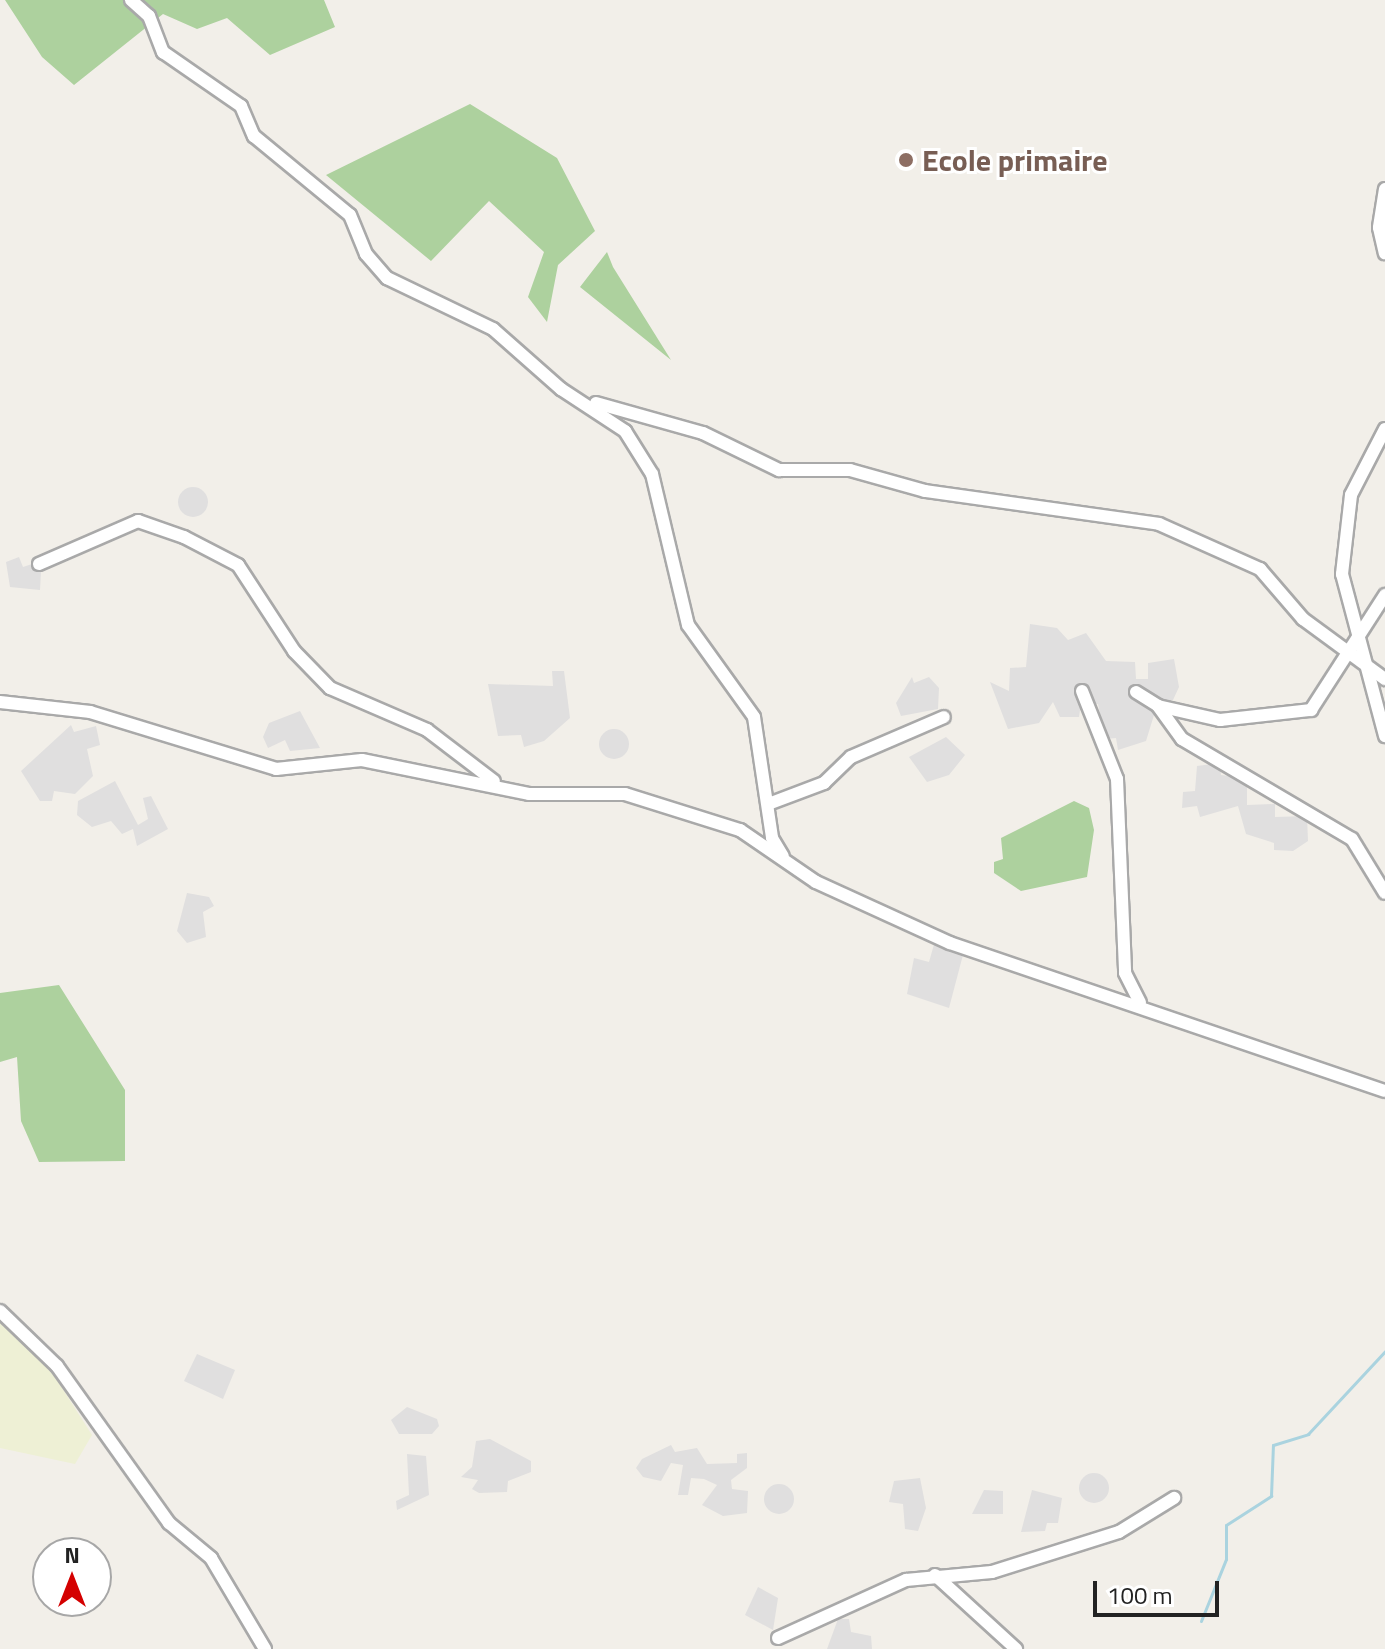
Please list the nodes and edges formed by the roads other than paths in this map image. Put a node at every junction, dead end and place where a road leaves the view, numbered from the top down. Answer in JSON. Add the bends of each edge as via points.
{"nodes":[{"id":1,"x":131,"y":0,"type":"edge"},
{"id":2,"x":1385,"y":189,"type":"edge"},
{"id":3,"x":1385,"y":253,"type":"edge"},
{"id":4,"x":589,"y":403,"type":"junction"},
{"id":5,"x":1385,"y":429,"type":"edge"},
{"id":6,"x":39,"y":564,"type":"dead end"},
{"id":7,"x":1385,"y":595,"type":"edge"},
{"id":8,"x":1355,"y":637,"type":"junction"},
{"id":9,"x":1346,"y":653,"type":"junction"},
{"id":10,"x":1362,"y":663,"type":"junction"},
{"id":11,"x":1385,"y":679,"type":"edge"},
{"id":12,"x":1082,"y":691,"type":"dead end"},
{"id":13,"x":1136,"y":692,"type":"dead end"},
{"id":14,"x":0,"y":702,"type":"edge"},
{"id":15,"x":1158,"y":706,"type":"junction"},
{"id":16,"x":944,"y":717,"type":"dead end"},
{"id":17,"x":1385,"y":736,"type":"edge"},
{"id":18,"x":497,"y":783,"type":"junction"},
{"id":19,"x":771,"y":803,"type":"junction"},
{"id":20,"x":788,"y":862,"type":"junction"},
{"id":21,"x":1385,"y":893,"type":"edge"},
{"id":22,"x":1140,"y":1002,"type":"junction"},
{"id":23,"x":1385,"y":1091,"type":"edge"},
{"id":24,"x":0,"y":1311,"type":"edge"},
{"id":25,"x":1174,"y":1498,"type":"dead end"},
{"id":26,"x":935,"y":1575,"type":"junction"},
{"id":27,"x":778,"y":1638,"type":"dead end"},
{"id":28,"x":265,"y":1649,"type":"edge"},
{"id":29,"x":1016,"y":1649,"type":"edge"}],
"edges":[{"from":1,"to":4,"type":"street","via":[[149,16],[163,52],[241,106],[254,136],[350,215],[366,254],[387,278],[493,329],[561,389]]},
{"from":2,"to":3,"type":"street","via":[[1379,228]]},
{"from":4,"to":9,"type":"street","via":[[703,433],[779,470],[850,470],[925,491],[1159,524],[1260,569],[1303,619]]},
{"from":4,"to":19,"type":"street","via":[[620,425],[652,474],[688,625],[749,705]]},
{"from":5,"to":8,"type":"street","via":[[1351,495],[1342,574]]},
{"from":6,"to":18,"type":"street","via":[[138,521],[198,543],[238,565],[294,651],[330,688],[419,726]]},
{"from":7,"to":8,"type":"street"},
{"from":8,"to":9,"type":"street"},
{"from":8,"to":10,"type":"street"},
{"from":9,"to":10,"type":"street"},
{"from":9,"to":15,"type":"street","via":[[1324,698],[1290,717],[1220,720]]},
{"from":10,"to":11,"type":"street"},
{"from":10,"to":17,"type":"street"},
{"from":12,"to":22,"type":"street","via":[[1117,779],[1125,973]]},
{"from":13,"to":15,"type":"street"},
{"from":14,"to":18,"type":"street","via":[[90,712],[276,769],[362,760],[437,779]]},
{"from":15,"to":21,"type":"street","via":[[1182,739],[1352,839]]},
{"from":16,"to":19,"type":"street","via":[[851,757],[824,783]]},
{"from":18,"to":20,"type":"street","via":[[533,795],[625,794],[740,830]]},
{"from":19,"to":20,"type":"street","via":[[772,838]]},
{"from":20,"to":22,"type":"street","via":[[864,906],[950,943]]},
{"from":22,"to":23,"type":"street","via":[[1241,1047]]},
{"from":24,"to":28,"type":"street","via":[[57,1366],[169,1523],[211,1558]]},
{"from":25,"to":26,"type":"street","via":[[1101,1538],[992,1572]]},
{"from":26,"to":27,"type":"street","via":[[863,1593],[818,1625]]},
{"from":26,"to":29,"type":"street"}]}
